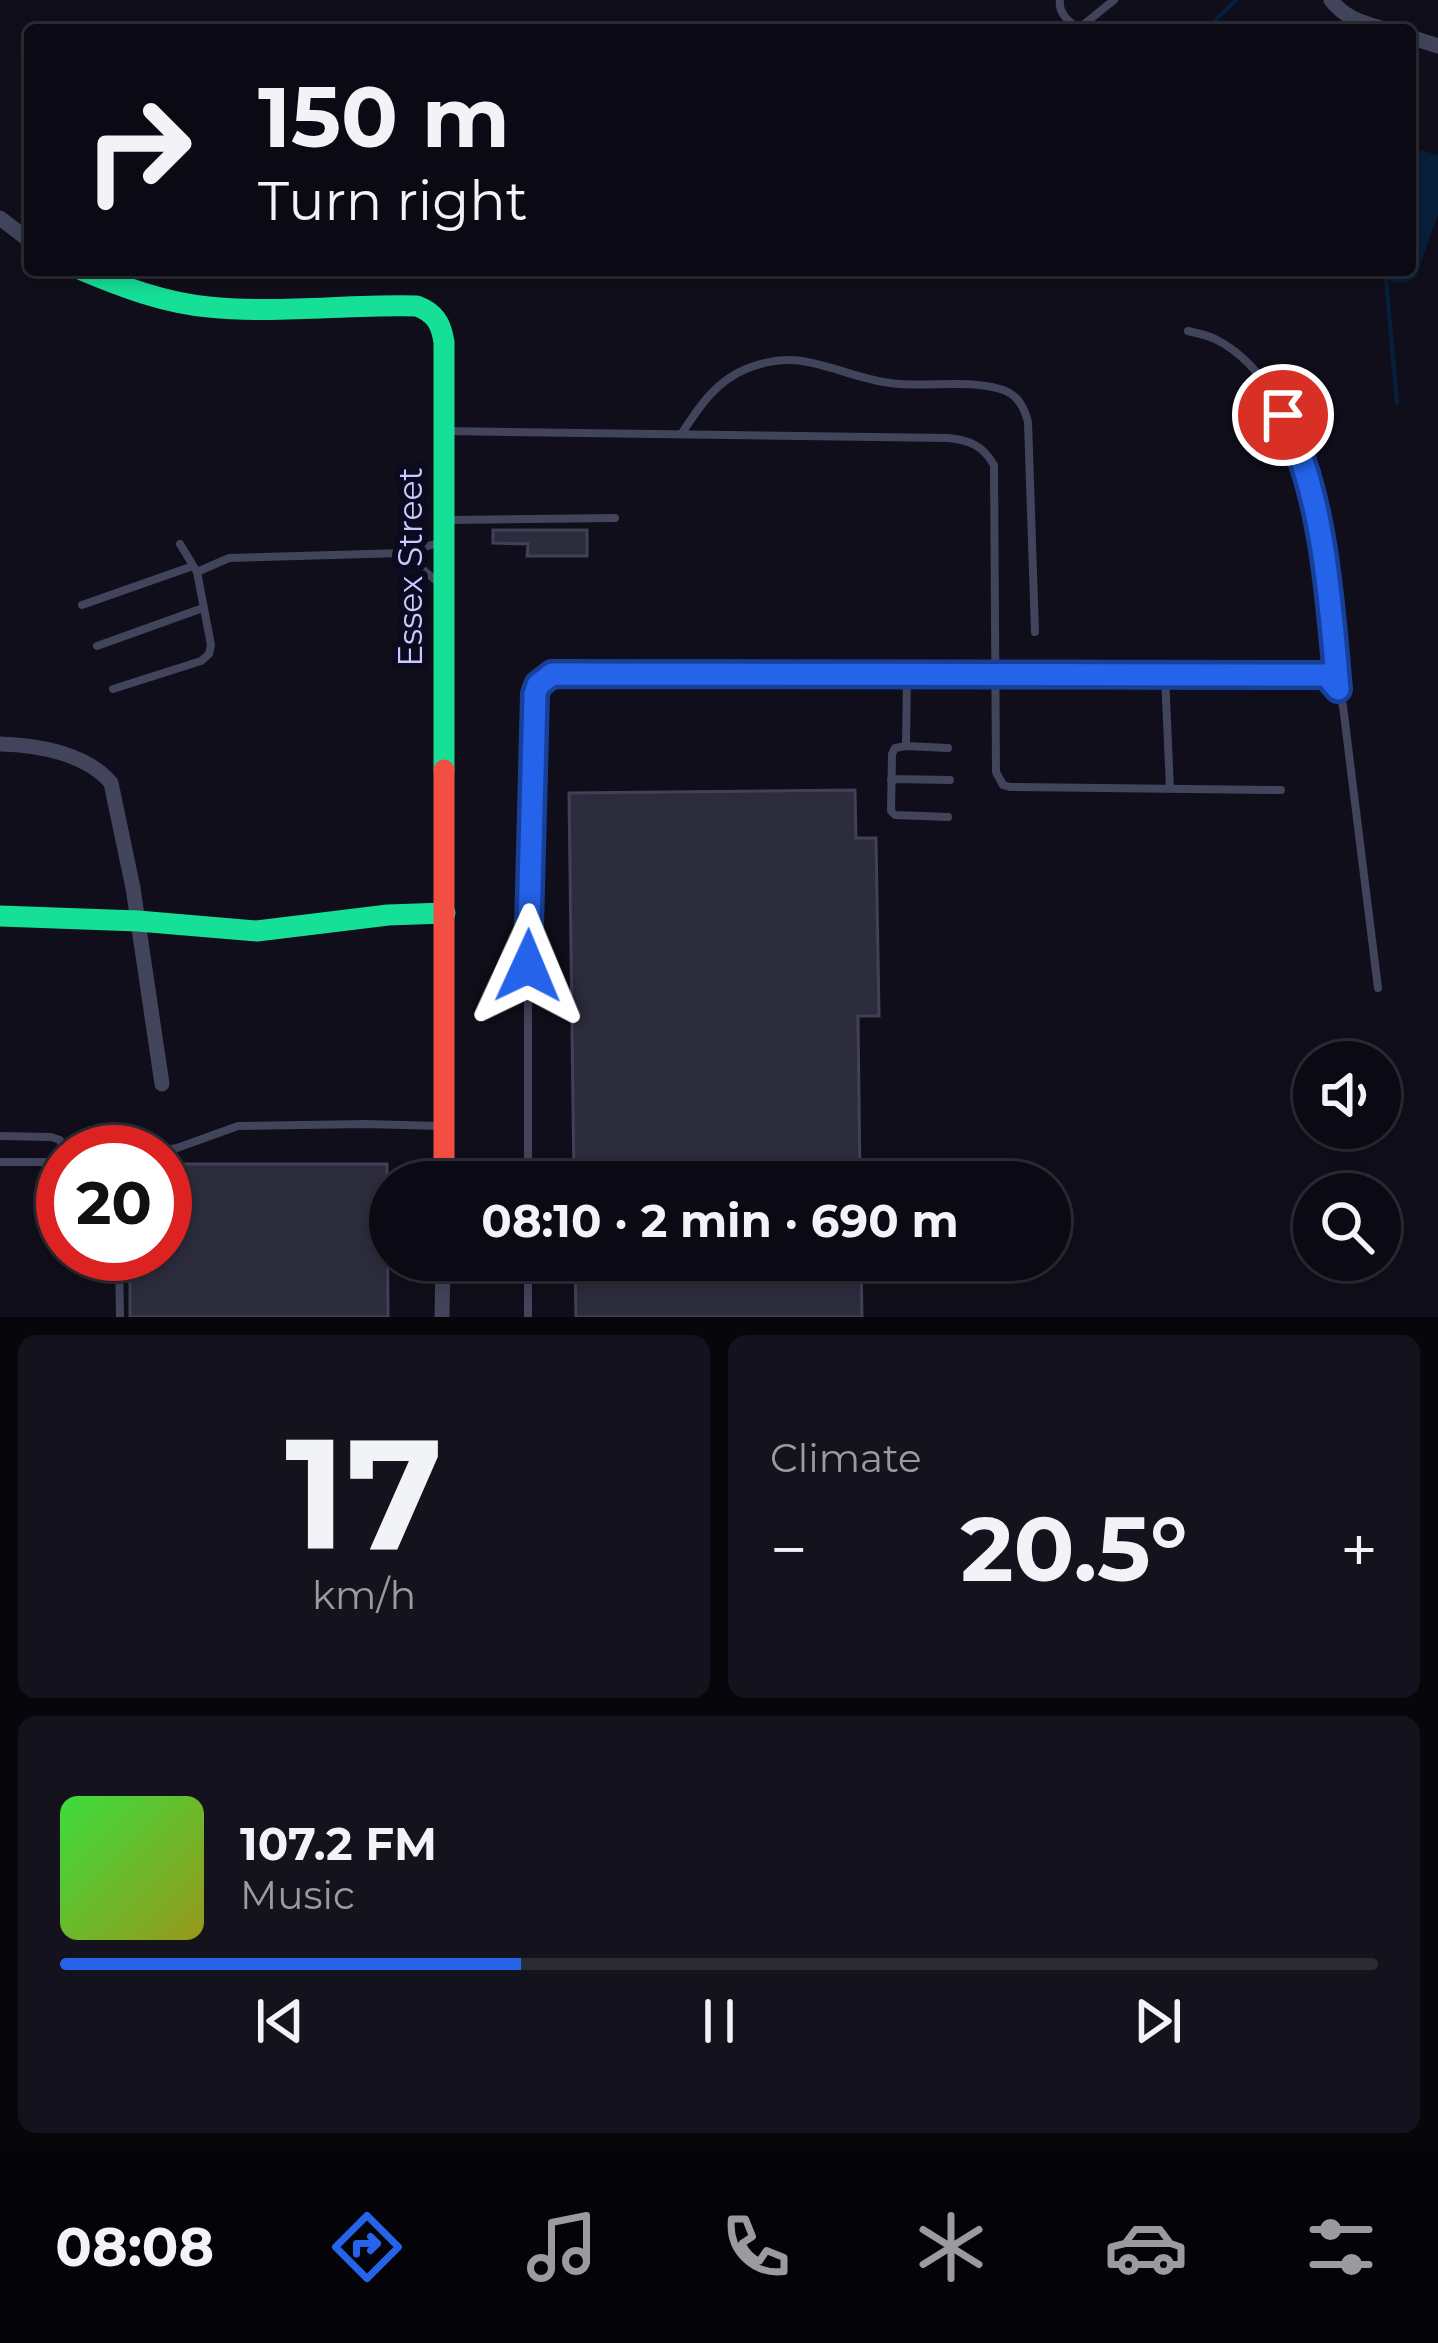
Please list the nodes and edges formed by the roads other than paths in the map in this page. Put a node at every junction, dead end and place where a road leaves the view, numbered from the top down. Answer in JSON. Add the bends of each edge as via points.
{"nodes":[{"id":1,"x":1114,"y":0,"type":"edge"},
{"id":2,"x":1334,"y":4,"type":"edge"},
{"id":3,"x":1084,"y":24,"type":"edge"},
{"id":4,"x":1368,"y":24,"type":"edge"},
{"id":5,"x":0,"y":218,"type":"edge"},
{"id":6,"x":24,"y":236,"type":"edge"},
{"id":7,"x":97,"y":276,"type":"edge"},
{"id":8,"x":1188,"y":331,"type":"dead end"},
{"id":9,"x":444,"y":430,"type":"junction"},
{"id":10,"x":681,"y":435,"type":"junction"},
{"id":11,"x":615,"y":518,"type":"dead end"},
{"id":12,"x":443,"y":531,"type":"junction"},
{"id":13,"x":180,"y":544,"type":"dead end"},
{"id":14,"x":403,"y":554,"type":"junction"},
{"id":15,"x":195,"y":569,"type":"junction"},
{"id":16,"x":443,"y":586,"type":"junction"},
{"id":17,"x":82,"y":604,"type":"dead end"},
{"id":18,"x":204,"y":608,"type":"junction"},
{"id":19,"x":1035,"y":632,"type":"dead end"},
{"id":20,"x":97,"y":646,"type":"dead end"},
{"id":21,"x":907,"y":674,"type":"junction"},
{"id":22,"x":994,"y":674,"type":"junction"},
{"id":23,"x":1165,"y":675,"type":"junction"},
{"id":24,"x":113,"y":689,"type":"dead end"},
{"id":25,"x":1338,"y":689,"type":"junction"},
{"id":26,"x":0,"y":744,"type":"edge"},
{"id":27,"x":906,"y":746,"type":"junction"},
{"id":28,"x":948,"y":748,"type":"dead end"},
{"id":29,"x":891,"y":779,"type":"junction"},
{"id":30,"x":950,"y":780,"type":"dead end"},
{"id":31,"x":1170,"y":789,"type":"junction"},
{"id":32,"x":1281,"y":790,"type":"dead end"},
{"id":33,"x":948,"y":817,"type":"dead end"},
{"id":34,"x":445,"y":913,"type":"junction"},
{"id":35,"x":0,"y":916,"type":"edge"},
{"id":36,"x":139,"y":921,"type":"junction"},
{"id":37,"x":1378,"y":988,"type":"dead end"},
{"id":38,"x":162,"y":1084,"type":"dead end"},
{"id":39,"x":444,"y":1126,"type":"junction"},
{"id":40,"x":0,"y":1136,"type":"edge"},
{"id":41,"x":36,"y":1137,"type":"edge"},
{"id":42,"x":192,"y":1142,"type":"edge"},
{"id":43,"x":444,"y":1161,"type":"edge"},
{"id":44,"x":528,"y":1161,"type":"edge"},
{"id":45,"x":0,"y":1162,"type":"edge"},
{"id":46,"x":36,"y":1162,"type":"edge"},
{"id":47,"x":119,"y":1281,"type":"edge"},
{"id":48,"x":443,"y":1281,"type":"edge"},
{"id":49,"x":528,"y":1281,"type":"edge"},
{"id":50,"x":120,"y":1317,"type":"edge"},
{"id":51,"x":442,"y":1317,"type":"edge"},
{"id":52,"x":528,"y":1317,"type":"edge"}],
"edges":[{"from":1,"to":3,"type":"lane"},
{"from":2,"to":4,"type":"street"},
{"from":5,"to":6,"type":"street"},
{"from":7,"to":9,"type":"street","name":"Essex Street","via":[[205,306],[425,308],[443,332]]},
{"from":8,"to":25,"type":"lane","via":[[1215,339],[1255,370],[1297,441],[1327,581]]},
{"from":9,"to":10,"type":"lane"},
{"from":9,"to":12,"type":"street","name":"Essex Street"},
{"from":10,"to":19,"type":"lane","via":[[719,386],[779,361],[810,360],[890,383],[1001,389],[1024,406],[1028,422]]},
{"from":10,"to":22,"type":"lane","via":[[948,438],[981,447],[994,465]]},
{"from":11,"to":12,"type":"lane"},
{"from":12,"to":14,"type":"lane"},
{"from":12,"to":16,"type":"street","name":"Essex Street"},
{"from":13,"to":15,"type":"lane"},
{"from":14,"to":15,"type":"lane","via":[[229,558]]},
{"from":14,"to":16,"type":"lane"},
{"from":15,"to":17,"type":"lane"},
{"from":15,"to":18,"type":"lane"},
{"from":16,"to":34,"type":"street","name":"Essex Street"},
{"from":18,"to":20,"type":"lane"},
{"from":18,"to":24,"type":"lane","via":[[209,654]]},
{"from":21,"to":22,"type":"lane"},
{"from":21,"to":27,"type":"lane"},
{"from":21,"to":44,"type":"lane","via":[[559,673],[538,685]]},
{"from":22,"to":23,"type":"lane"},
{"from":22,"to":31,"type":"lane","via":[[1003,785]]},
{"from":23,"to":25,"type":"lane","via":[[1326,675]]},
{"from":23,"to":31,"type":"lane"},
{"from":25,"to":37,"type":"lane"},
{"from":26,"to":36,"type":"street","via":[[44,747],[109,779]]},
{"from":27,"to":28,"type":"lane"},
{"from":27,"to":29,"type":"lane","via":[[893,750]]},
{"from":29,"to":30,"type":"lane"},
{"from":29,"to":33,"type":"lane","via":[[895,815]]},
{"from":31,"to":32,"type":"lane"},
{"from":34,"to":36,"type":"street","via":[[274,930]]},
{"from":34,"to":39,"type":"street","name":"Essex Street"},
{"from":35,"to":36,"type":"street"},
{"from":36,"to":38,"type":"street"},
{"from":39,"to":42,"type":"lane","via":[[238,1126]]},
{"from":39,"to":43,"type":"street","name":"Essex Street"},
{"from":40,"to":41,"type":"lane"},
{"from":45,"to":46,"type":"lane"},
{"from":47,"to":50,"type":"lane"},
{"from":48,"to":51,"type":"street"},
{"from":49,"to":52,"type":"lane"}]}
